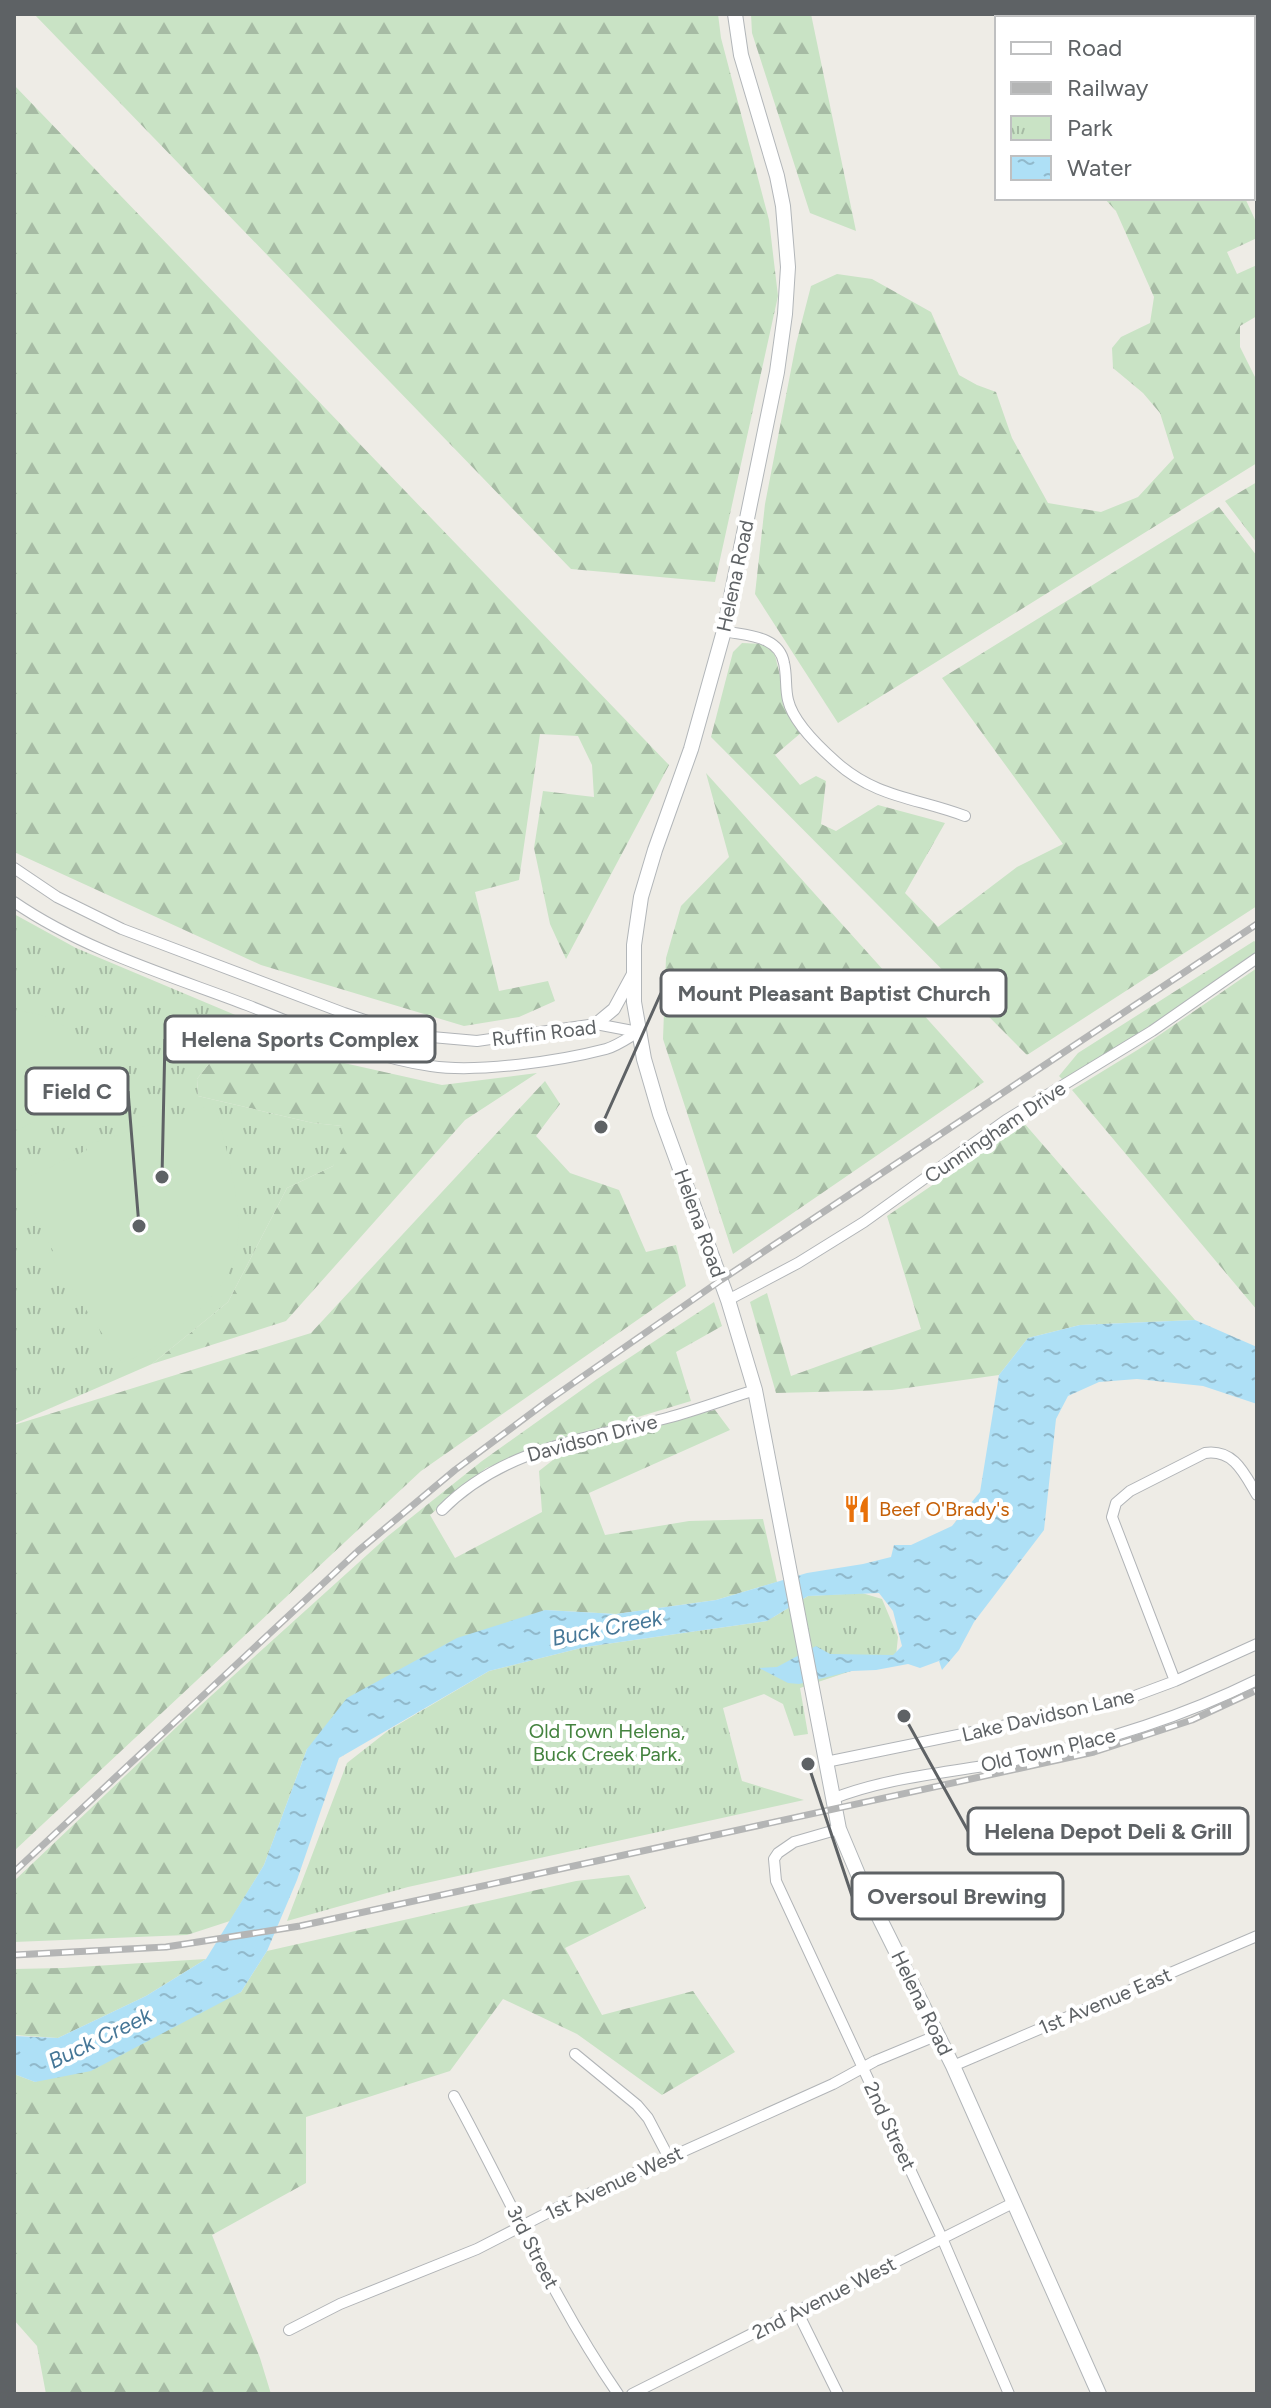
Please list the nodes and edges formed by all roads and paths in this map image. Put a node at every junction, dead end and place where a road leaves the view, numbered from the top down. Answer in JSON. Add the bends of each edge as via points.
{"nodes":[{"id":1,"x":735,"y":14,"type":"edge"},
{"id":2,"x":724,"y":631,"type":"junction"},
{"id":3,"x":965,"y":816,"type":"dead end"},
{"id":4,"x":14,"y":868,"type":"edge"},
{"id":5,"x":14,"y":902,"type":"edge"},
{"id":6,"x":1257,"y":958,"type":"edge"},
{"id":7,"x":633,"y":974,"type":"junction"},
{"id":8,"x":596,"y":1024,"type":"junction"},
{"id":9,"x":638,"y":1032,"type":"junction"},
{"id":10,"x":728,"y":1300,"type":"junction"},
{"id":11,"x":755,"y":1390,"type":"junction"},
{"id":12,"x":1257,"y":1495,"type":"edge"},
{"id":13,"x":442,"y":1510,"type":"dead end"},
{"id":14,"x":1257,"y":1644,"type":"edge"},
{"id":15,"x":1257,"y":1680,"type":"edge"},
{"id":16,"x":1175,"y":1681,"type":"junction"},
{"id":17,"x":826,"y":1762,"type":"junction"},
{"id":18,"x":832,"y":1799,"type":"junction"},
{"id":19,"x":839,"y":1829,"type":"junction"},
{"id":20,"x":1257,"y":1936,"type":"edge"},
{"id":21,"x":938,"y":2035,"type":"junction"},
{"id":22,"x":575,"y":2054,"type":"dead end"},
{"id":23,"x":953,"y":2066,"type":"junction"},
{"id":24,"x":863,"y":2068,"type":"junction"},
{"id":25,"x":454,"y":2096,"type":"dead end"},
{"id":26,"x":669,"y":2158,"type":"junction"},
{"id":27,"x":1015,"y":2202,"type":"junction"},
{"id":28,"x":522,"y":2226,"type":"junction"},
{"id":29,"x":942,"y":2238,"type":"junction"},
{"id":30,"x":797,"y":2311,"type":"junction"},
{"id":31,"x":289,"y":2330,"type":"dead end"},
{"id":32,"x":618,"y":2394,"type":"edge"},
{"id":33,"x":632,"y":2394,"type":"edge"},
{"id":34,"x":838,"y":2394,"type":"edge"},
{"id":35,"x":1009,"y":2394,"type":"edge"},
{"id":36,"x":1099,"y":2394,"type":"edge"}],
"edges":[{"from":1,"to":2,"type":"main road","name":"Helena Road","via":[[741,55],[783,206],[788,278],[777,372]]},
{"from":2,"to":3,"type":"street","via":[[761,638],[779,650],[794,714],[839,765],[890,795]]},
{"from":2,"to":7,"type":"main road","name":"Helena Road","via":[[695,737],[646,878]]},
{"from":4,"to":8,"type":"street","name":"Ruffin Road","via":[[57,897],[122,929],[409,1035],[477,1041]]},
{"from":5,"to":9,"type":"street","name":"Ruffin Road","via":[[111,953],[349,1044],[413,1063],[459,1068],[510,1065],[609,1049]]},
{"from":6,"to":10,"type":"street","name":"Cunningham Drive","via":[[1152,1031],[999,1125],[864,1222]]},
{"from":7,"to":8,"type":"street","via":[[614,1009]]},
{"from":7,"to":9,"type":"main road","name":"Helena Road"},
{"from":8,"to":9,"type":"street","name":"Ruffin Road"},
{"from":9,"to":10,"type":"main road","name":"Helena Road","via":[[660,1114]]},
{"from":10,"to":11,"type":"main road","name":"Helena Road"},
{"from":11,"to":13,"type":"street","name":"Davidson Drive","via":[[514,1460],[477,1479]]},
{"from":11,"to":17,"type":"main road","name":"Helena Road"},
{"from":12,"to":16,"type":"street","via":[[1234,1460],[1215,1452],[1194,1458],[1116,1503],[1112,1517],[1117,1536]]},
{"from":14,"to":16,"type":"street","name":"Lake Davidson Lane"},
{"from":15,"to":18,"type":"street","name":"Old Town Place","via":[[1110,1737]]},
{"from":16,"to":17,"type":"street","name":"Lake Davidson Lane","via":[[1090,1708]]},
{"from":17,"to":18,"type":"main road","name":"Helena Road"},
{"from":18,"to":19,"type":"main road","name":"Helena Road"},
{"from":19,"to":21,"type":"main road","name":"Helena Road"},
{"from":19,"to":24,"type":"street","name":"2nd Street","via":[[794,1842],[778,1853],[776,1881]]},
{"from":20,"to":23,"type":"street","name":"1st Avenue East"},
{"from":21,"to":23,"type":"main road","name":"Helena Road"},
{"from":21,"to":24,"type":"street","name":"1st Avenue West"},
{"from":22,"to":26,"type":"street","via":[[637,2105]]},
{"from":23,"to":27,"type":"main road","name":"Helena Road"},
{"from":24,"to":26,"type":"street","name":"1st Avenue West"},
{"from":24,"to":29,"type":"street","name":"2nd Street"},
{"from":25,"to":28,"type":"street","name":"3rd Street"},
{"from":26,"to":28,"type":"street","name":"1st Avenue West"},
{"from":27,"to":29,"type":"street","name":"2nd Avenue West"},
{"from":27,"to":36,"type":"main road","name":"Helena Road"},
{"from":28,"to":31,"type":"street","name":"1st Avenue West"},
{"from":28,"to":32,"type":"street","name":"3rd Street","via":[[551,2285]]},
{"from":29,"to":30,"type":"street","name":"2nd Avenue West"},
{"from":29,"to":35,"type":"street","name":"2nd Street"},
{"from":30,"to":33,"type":"street","name":"2nd Avenue West"},
{"from":30,"to":34,"type":"street"}]}
